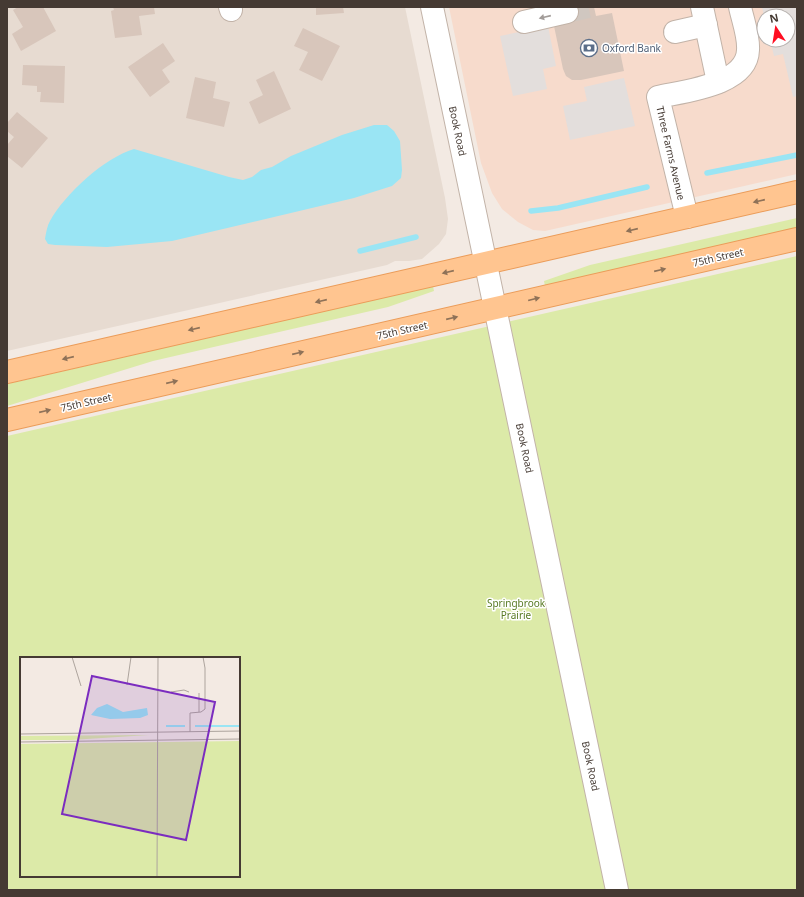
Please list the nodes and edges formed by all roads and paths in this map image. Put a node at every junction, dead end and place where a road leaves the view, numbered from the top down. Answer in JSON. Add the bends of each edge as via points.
{"nodes":[{"id":1,"x":432,"y":7,"type":"edge"},
{"id":2,"x":740,"y":7,"type":"edge"},
{"id":3,"x":523,"y":12,"type":"edge"},
{"id":4,"x":566,"y":12,"type":"tunnel mouth"},
{"id":5,"x":704,"y":16,"type":"edge"},
{"id":6,"x":675,"y":32,"type":"dead end"},
{"id":7,"x":718,"y":82,"type":"junction"},
{"id":8,"x":797,"y":192,"type":"edge"},
{"id":9,"x":686,"y":217,"type":"junction"},
{"id":10,"x":797,"y":239,"type":"edge"},
{"id":11,"x":486,"y":263,"type":"junction"},
{"id":12,"x":496,"y":308,"type":"junction"},
{"id":13,"x":7,"y":372,"type":"edge"},
{"id":14,"x":7,"y":420,"type":"edge"},
{"id":15,"x":617,"y":890,"type":"edge"}],
"edges":[{"from":1,"to":11,"type":"street","name":"Book Road"},
{"from":2,"to":7,"type":"street","name":"Three Farms Avenue","via":[[748,42],[745,63],[737,73]]},
{"from":4,"to":3,"type":"street","one_way":true},
{"from":5,"to":6,"type":"street"},
{"from":5,"to":7,"type":"street"},
{"from":7,"to":9,"type":"street","name":"Three Farms Avenue","via":[[658,97]]},
{"from":8,"to":9,"type":"main road","one_way":true},
{"from":9,"to":11,"type":"main road","one_way":true},
{"from":12,"to":10,"type":"main road","name":"75th Street","one_way":true},
{"from":11,"to":12,"type":"street","name":"Book Road"},
{"from":11,"to":13,"type":"main road","one_way":true},
{"from":14,"to":12,"type":"main road","name":"75th Street","one_way":true},
{"from":12,"to":15,"type":"street","name":"Book Road"}]}
